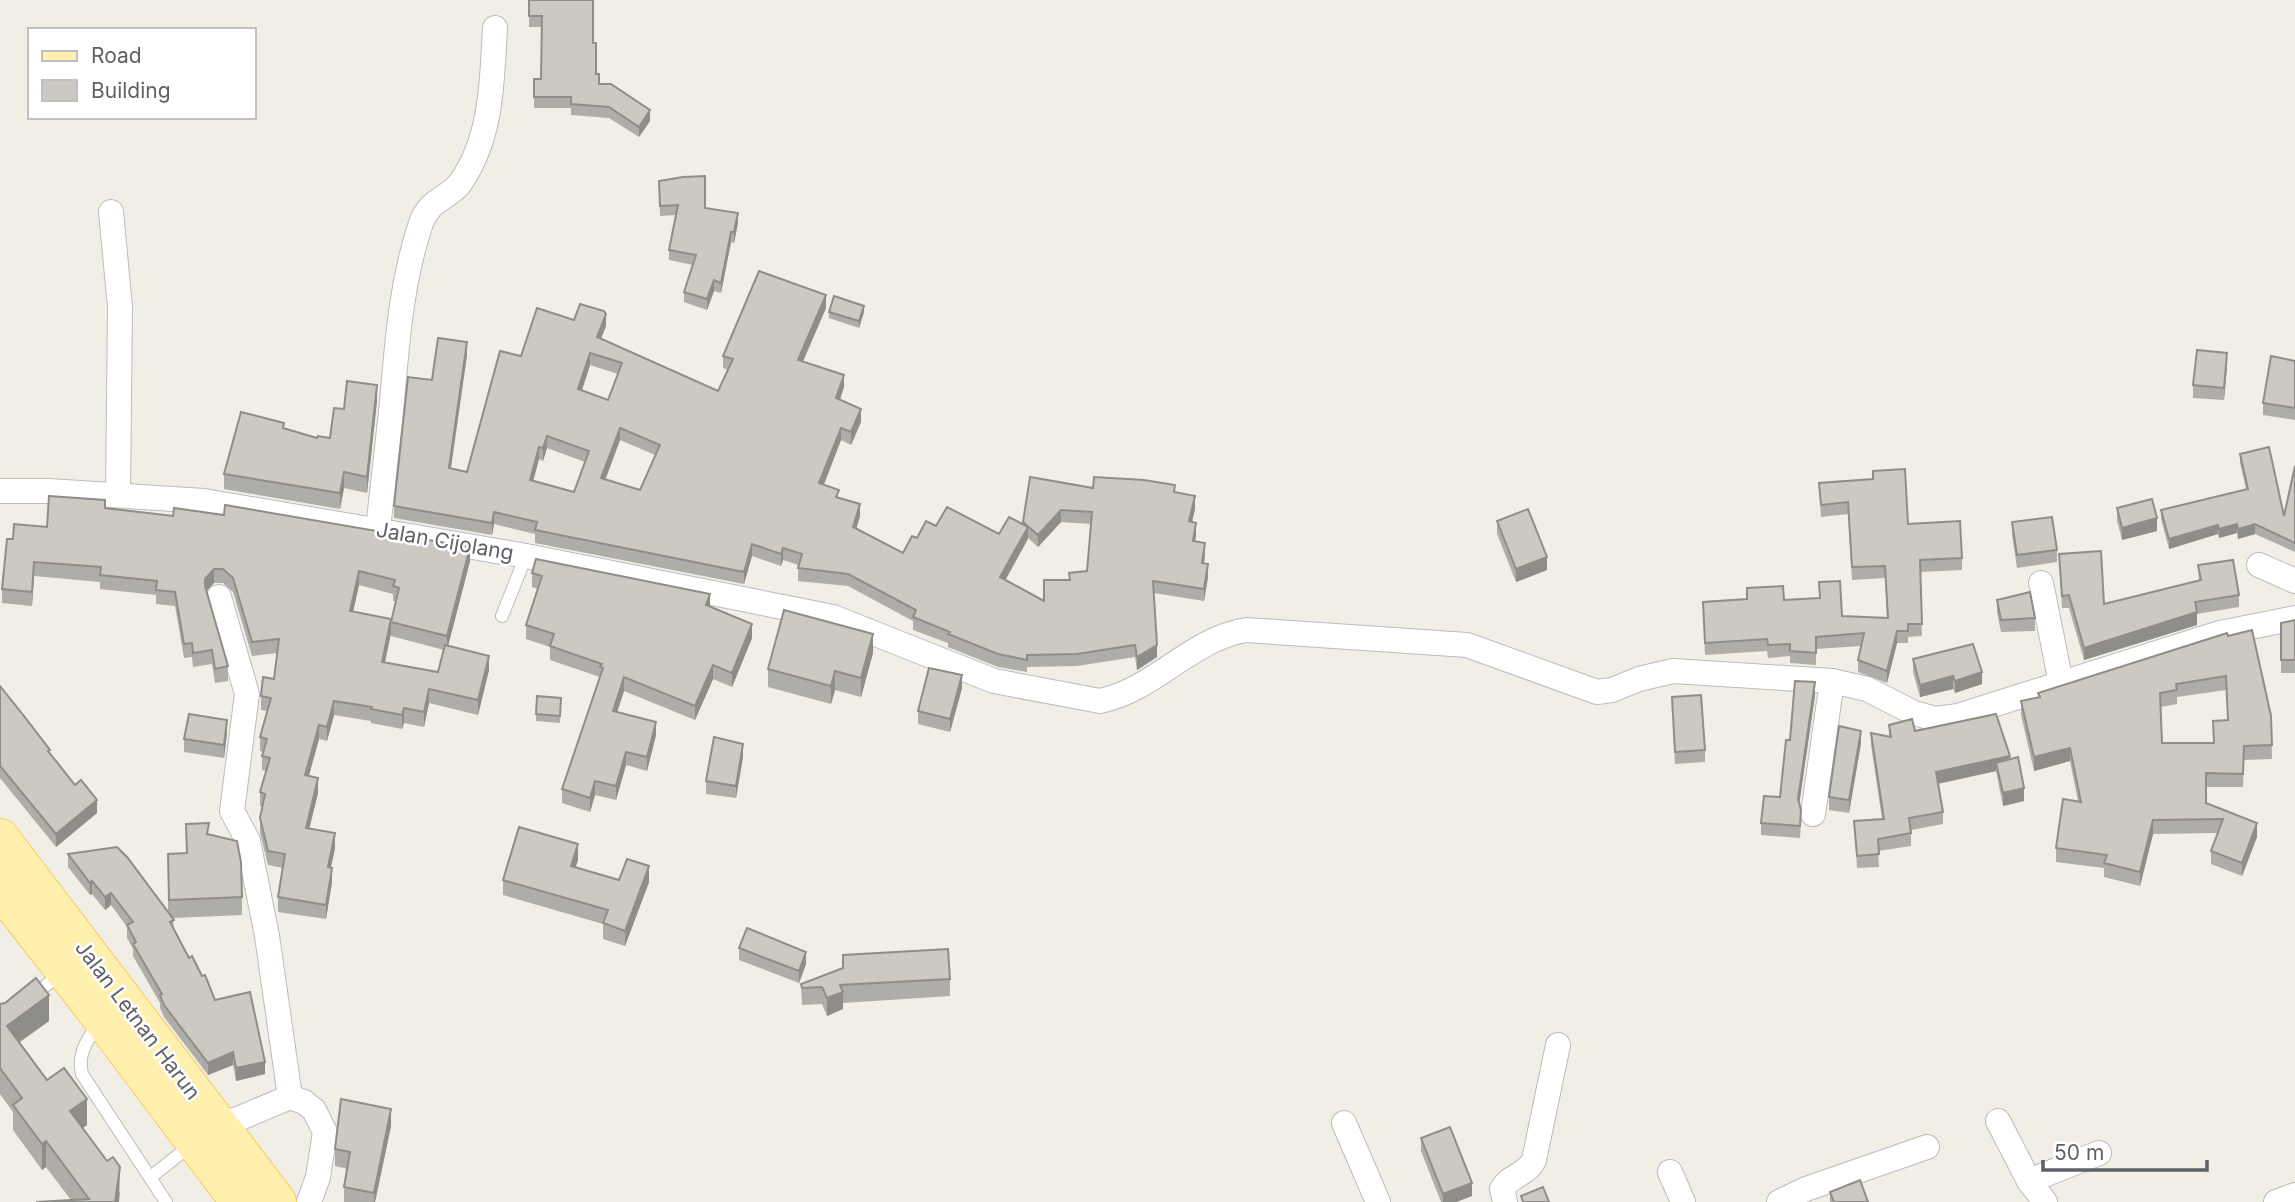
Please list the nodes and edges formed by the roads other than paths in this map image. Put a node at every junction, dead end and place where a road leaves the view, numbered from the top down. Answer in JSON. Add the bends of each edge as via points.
{"nodes":[{"id":1,"x":495,"y":29,"type":"dead end"},
{"id":2,"x":111,"y":212,"type":"dead end"},
{"id":3,"x":0,"y":491,"type":"edge"},
{"id":4,"x":118,"y":495,"type":"junction"},
{"id":5,"x":378,"y":529,"type":"junction"},
{"id":6,"x":526,"y":556,"type":"junction"},
{"id":7,"x":2259,"y":565,"type":"dead end"},
{"id":8,"x":2295,"y":581,"type":"edge"},
{"id":9,"x":2041,"y":583,"type":"dead end"},
{"id":10,"x":219,"y":597,"type":"dead end"},
{"id":11,"x":502,"y":616,"type":"dead end"},
{"id":12,"x":2295,"y":618,"type":"edge"},
{"id":13,"x":1832,"y":681,"type":"junction"},
{"id":14,"x":2061,"y":683,"type":"junction"},
{"id":15,"x":1813,"y":814,"type":"dead end"},
{"id":16,"x":0,"y":838,"type":"edge"},
{"id":17,"x":0,"y":888,"type":"edge"},
{"id":18,"x":75,"y":962,"type":"junction"},
{"id":19,"x":20,"y":1007,"type":"edge"},
{"id":20,"x":101,"y":1017,"type":"junction"},
{"id":21,"x":1558,"y":1045,"type":"dead end"},
{"id":22,"x":290,"y":1097,"type":"junction"},
{"id":23,"x":1998,"y":1121,"type":"dead end"},
{"id":24,"x":1344,"y":1123,"type":"dead end"},
{"id":25,"x":206,"y":1133,"type":"junction"},
{"id":26,"x":1927,"y":1147,"type":"dead end"},
{"id":27,"x":2099,"y":1153,"type":"dead end"},
{"id":28,"x":1670,"y":1172,"type":"dead end"},
{"id":29,"x":150,"y":1177,"type":"junction"},
{"id":30,"x":2029,"y":1181,"type":"junction"},
{"id":31,"x":2295,"y":1195,"type":"edge"},
{"id":32,"x":1809,"y":1196,"type":"edge"},
{"id":33,"x":1499,"y":1200,"type":"edge"},
{"id":34,"x":166,"y":1202,"type":"edge"},
{"id":35,"x":240,"y":1202,"type":"edge"},
{"id":36,"x":277,"y":1202,"type":"edge"},
{"id":37,"x":309,"y":1202,"type":"edge"},
{"id":38,"x":1378,"y":1202,"type":"edge"},
{"id":39,"x":1683,"y":1202,"type":"edge"},
{"id":40,"x":1779,"y":1202,"type":"edge"},
{"id":41,"x":2045,"y":1202,"type":"edge"},
{"id":42,"x":2276,"y":1202,"type":"edge"}],
"edges":[{"from":1,"to":5,"type":"street","via":[[491,103],[475,160],[459,186],[433,203],[422,220],[406,277]]},
{"from":2,"to":4,"type":"street","via":[[120,307]]},
{"from":3,"to":4,"type":"street","name":"Jalan Cijolang"},
{"from":4,"to":5,"type":"street","name":"Jalan Cijolang","via":[[204,501]]},
{"from":5,"to":6,"type":"street","name":"Jalan Cijolang"},
{"from":6,"to":11,"type":"lane"},
{"from":6,"to":13,"type":"street","name":"Jalan Cijolang","via":[[832,617],[994,681],[1100,701],[1134,690],[1228,633],[1246,630],[1467,645],[1597,692],[1673,671]]},
{"from":7,"to":8,"type":"street"},
{"from":9,"to":14,"type":"street"},
{"from":10,"to":22,"type":"street","via":[[247,694],[232,811],[248,842],[282,1024]]},
{"from":12,"to":14,"type":"street","name":"Jalan Cijolang","via":[[2220,633]]},
{"from":13,"to":14,"type":"street","name":"Jalan Cijolang","via":[[1867,689],[1936,719]]},
{"from":13,"to":15,"type":"street"},
{"from":16,"to":18,"type":"main road","name":"Jalan Letnan Harun"},
{"from":17,"to":18,"type":"main road","name":"Jalan Letnan Harun"},
{"from":18,"to":19,"type":"lane"},
{"from":18,"to":20,"type":"main road","name":"Jalan Letnan Harun"},
{"from":18,"to":25,"type":"main road","name":"Jalan Letnan Harun"},
{"from":20,"to":25,"type":"main road","name":"Jalan Letnan Harun"},
{"from":20,"to":29,"type":"lane","via":[[82,1050],[82,1074]]},
{"from":21,"to":33,"type":"street","via":[[1534,1160],[1531,1167],[1505,1183]]},
{"from":22,"to":25,"type":"street"},
{"from":22,"to":37,"type":"street","via":[[314,1110],[325,1132]]},
{"from":23,"to":30,"type":"street"},
{"from":24,"to":38,"type":"street"},
{"from":25,"to":29,"type":"lane"},
{"from":25,"to":35,"type":"main road","name":"Jalan Letnan Harun"},
{"from":25,"to":36,"type":"main road","name":"Jalan Letnan Harun"},
{"from":26,"to":32,"type":"street"},
{"from":27,"to":30,"type":"street"},
{"from":28,"to":39,"type":"street"},
{"from":29,"to":34,"type":"lane"},
{"from":30,"to":41,"type":"street"},
{"from":31,"to":42,"type":"street"},
{"from":32,"to":40,"type":"street"}]}
